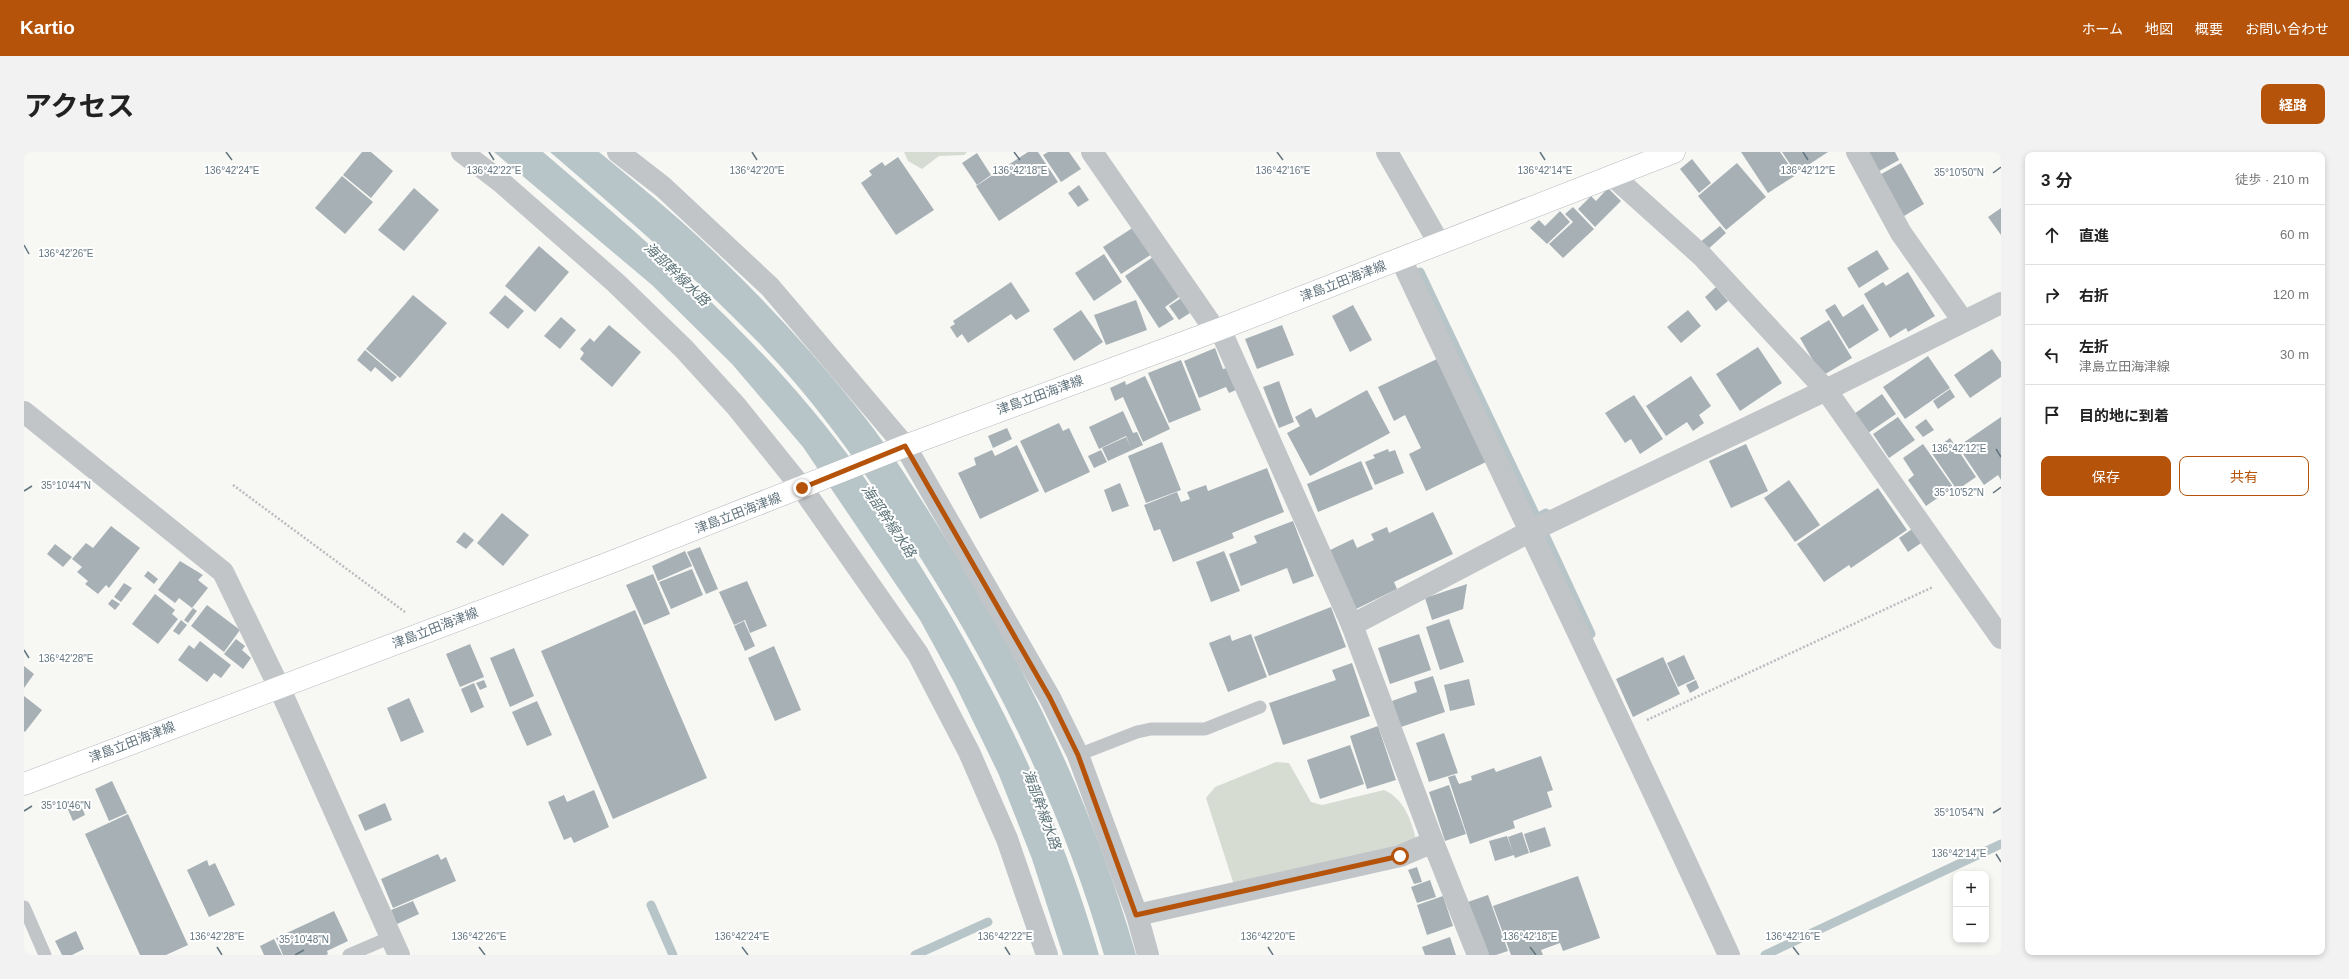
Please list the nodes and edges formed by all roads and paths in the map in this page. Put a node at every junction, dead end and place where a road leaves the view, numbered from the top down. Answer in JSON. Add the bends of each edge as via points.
{"nodes":[{"id":1,"x":462,"y":152,"type":"edge"},
{"id":2,"x":618,"y":152,"type":"edge"},
{"id":3,"x":1092,"y":152,"type":"edge"},
{"id":4,"x":1387,"y":152,"type":"edge"},
{"id":5,"x":1674,"y":152,"type":"edge"},
{"id":6,"x":1857,"y":152,"type":"edge"},
{"id":7,"x":1613,"y":176,"type":"junction"},
{"id":8,"x":1439,"y":243,"type":"junction"},
{"id":9,"x":1401,"y":259,"type":"junction"},
{"id":10,"x":2001,"y":303,"type":"edge"},
{"id":11,"x":1963,"y":321,"type":"junction"},
{"id":12,"x":1217,"y":330,"type":"junction"},
{"id":13,"x":1826,"y":390,"type":"junction"},
{"id":14,"x":24,"y":412,"type":"edge"},
{"id":15,"x":905,"y":446,"type":"junction"},
{"id":16,"x":811,"y":484,"type":"junction"},
{"id":17,"x":233,"y":485,"type":"dead end"},
{"id":18,"x":1529,"y":532,"type":"junction"},
{"id":19,"x":1959,"y":575,"type":"junction"},
{"id":20,"x":1352,"y":625,"type":"junction"},
{"id":21,"x":429,"y":630,"type":"junction"},
{"id":22,"x":2001,"y":638,"type":"edge"},
{"id":23,"x":278,"y":687,"type":"junction"},
{"id":24,"x":1260,"y":707,"type":"dead end"},
{"id":25,"x":1626,"y":730,"type":"junction"},
{"id":26,"x":1078,"y":755,"type":"junction"},
{"id":27,"x":24,"y":784,"type":"edge"},
{"id":28,"x":1432,"y":842,"type":"junction"},
{"id":29,"x":24,"y":907,"type":"edge"},
{"id":30,"x":1136,"y":915,"type":"junction"},
{"id":31,"x":395,"y":946,"type":"edge"},
{"id":32,"x":45,"y":955,"type":"edge"},
{"id":33,"x":349,"y":955,"type":"edge"},
{"id":34,"x":1047,"y":955,"type":"edge"},
{"id":35,"x":1148,"y":955,"type":"edge"},
{"id":36,"x":1478,"y":955,"type":"edge"},
{"id":37,"x":1729,"y":955,"type":"edge"}],
"edges":[{"from":1,"to":16,"type":"street","via":[[501,182],[616,283],[684,349]]},
{"from":2,"to":15,"type":"street","via":[[663,187],[770,287]]},
{"from":3,"to":12,"type":"street"},
{"from":4,"to":8,"type":"street"},
{"from":5,"to":7,"type":"main road","name":"津島立田海津線"},
{"from":6,"to":11,"type":"street","via":[[1901,233]]},
{"from":7,"to":8,"type":"main road","name":"津島立田海津線"},
{"from":7,"to":13,"type":"street","via":[[1702,256]]},
{"from":8,"to":9,"type":"main road","name":"津島立田海津線"},
{"from":9,"to":12,"type":"main road","name":"津島立田海津線"},
{"from":9,"to":18,"type":"street"},
{"from":10,"to":11,"type":"street"},
{"from":11,"to":13,"type":"street"},
{"from":12,"to":15,"type":"main road","name":"津島立田海津線"},
{"from":12,"to":20,"type":"street"},
{"from":13,"to":18,"type":"street"},
{"from":13,"to":19,"type":"street"},
{"from":14,"to":23,"type":"street","via":[[224,572]]},
{"from":15,"to":16,"type":"main road","name":"津島立田海津線"},
{"from":15,"to":26,"type":"street","via":[[1050,698]]},
{"from":16,"to":21,"type":"main road","name":"津島立田海津線"},
{"from":16,"to":34,"type":"street","via":[[918,654],[966,745],[1007,839]]},
{"from":17,"to":21,"type":"path"},
{"from":18,"to":20,"type":"street"},
{"from":18,"to":25,"type":"street"},
{"from":19,"to":22,"type":"street"},
{"from":19,"to":25,"type":"path"},
{"from":20,"to":28,"type":"street"},
{"from":21,"to":23,"type":"main road","name":"津島立田海津線"},
{"from":23,"to":27,"type":"main road","name":"津島立田海津線"},
{"from":23,"to":31,"type":"street"},
{"from":24,"to":26,"type":"lane","via":[[1205,729],[1151,729]]},
{"from":25,"to":37,"type":"street"},
{"from":26,"to":30,"type":"street"},
{"from":28,"to":30,"type":"street","via":[[1400,856]]},
{"from":28,"to":36,"type":"street"},
{"from":29,"to":32,"type":"lane"},
{"from":30,"to":35,"type":"street"},
{"from":31,"to":33,"type":"lane"}]}
